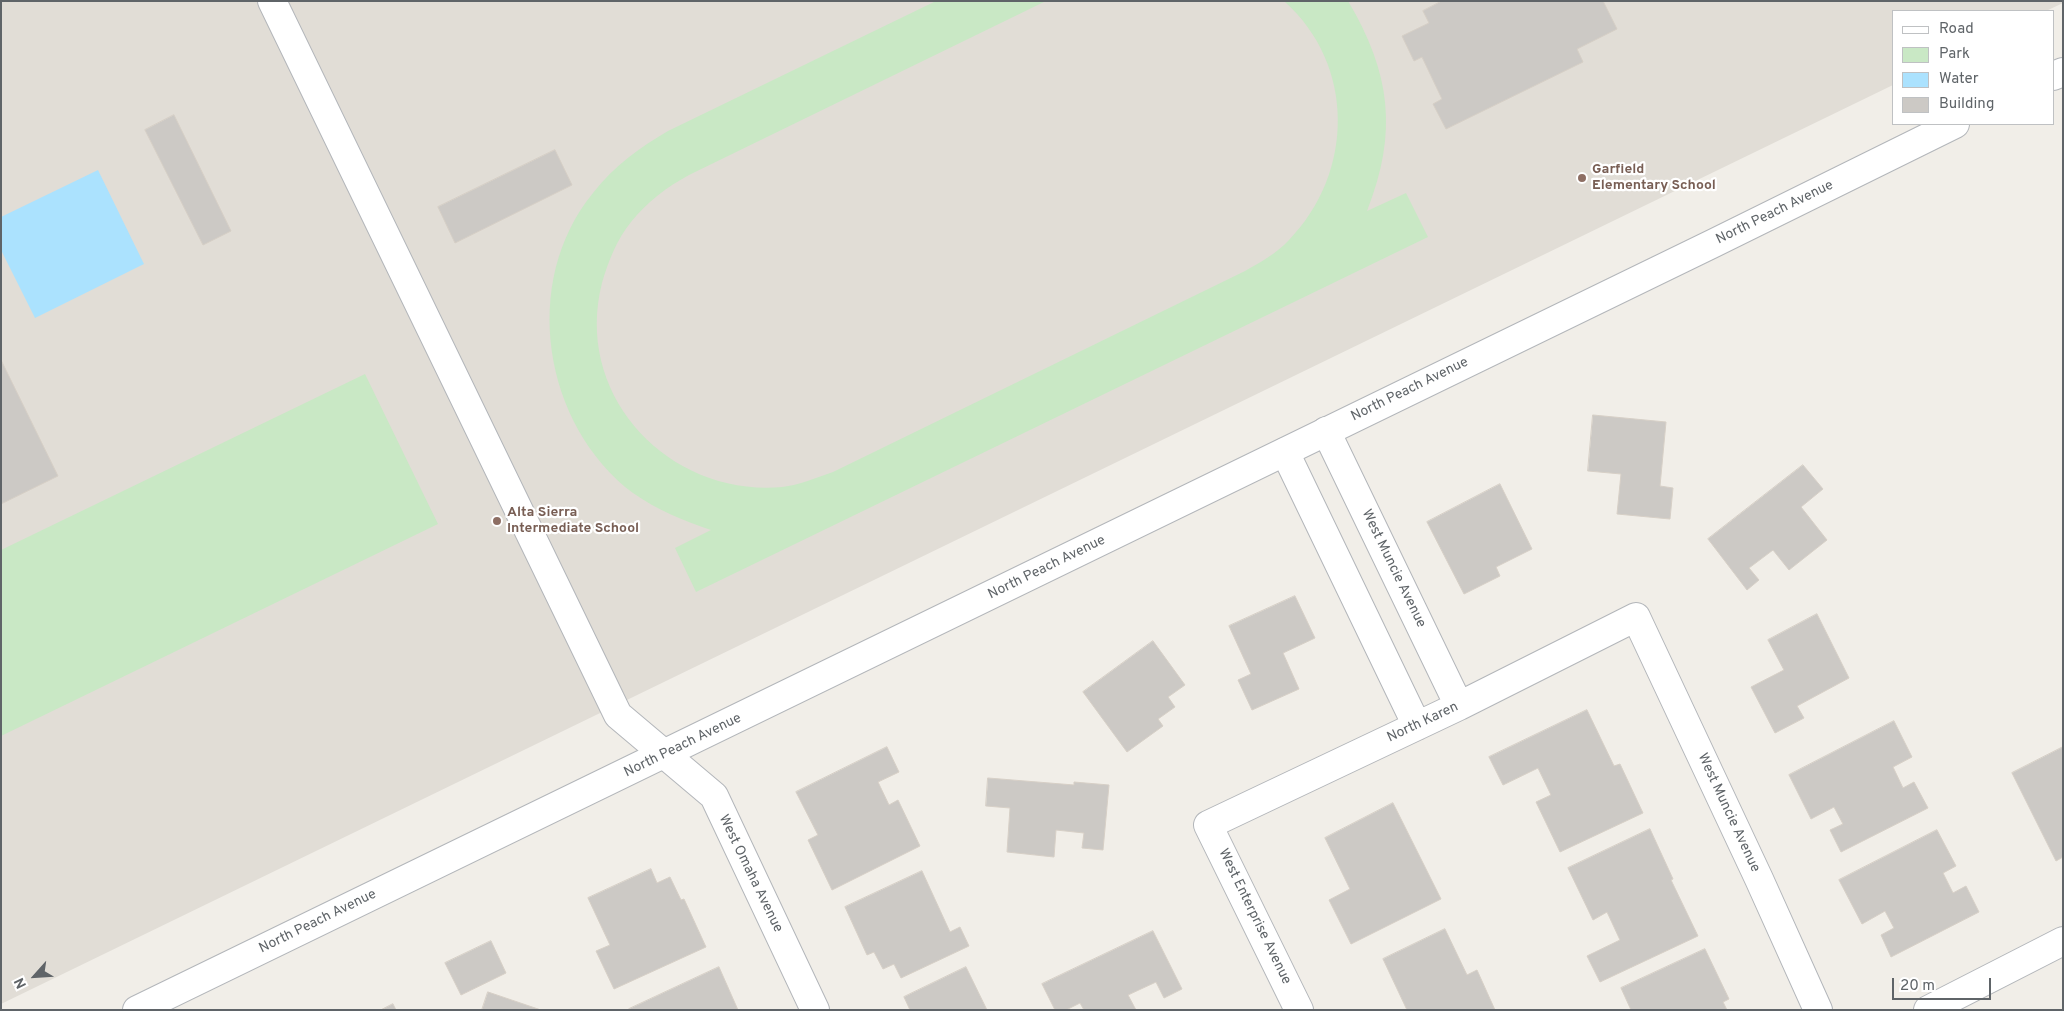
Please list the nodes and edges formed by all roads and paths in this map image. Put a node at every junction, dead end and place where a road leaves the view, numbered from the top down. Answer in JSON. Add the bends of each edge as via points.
{"nodes":[{"id":1,"x":272,"y":1,"type":"edge"},
{"id":2,"x":1953,"y":125,"type":"edge"},
{"id":3,"x":1326,"y":431,"type":"junction"},
{"id":4,"x":1285,"y":452,"type":"junction"},
{"id":5,"x":1636,"y":617,"type":"joint"},
{"id":6,"x":1459,"y":706,"type":"junction"},
{"id":7,"x":1417,"y":726,"type":"junction"},
{"id":8,"x":666,"y":754,"type":"junction"},
{"id":9,"x":1208,"y":825,"type":"joint"},
{"id":10,"x":2063,"y":941,"type":"edge"},
{"id":11,"x":137,"y":1010,"type":"edge"},
{"id":12,"x":815,"y":1010,"type":"edge"},
{"id":13,"x":1299,"y":1010,"type":"edge"},
{"id":14,"x":1818,"y":1010,"type":"edge"},
{"id":15,"x":1928,"y":1010,"type":"edge"}],
"edges":[{"from":1,"to":8,"type":"street","name":"West Omaha Avenue","via":[[618,715]]},
{"from":2,"to":3,"type":"street","name":"North Peach Avenue"},
{"from":3,"to":4,"type":"street","name":"North Peach Avenue"},
{"from":3,"to":6,"type":"street","name":"West Muncie Avenue"},
{"from":4,"to":7,"type":"street"},
{"from":4,"to":8,"type":"street","name":"North Peach Avenue"},
{"from":5,"to":6,"type":"street","name":"North Karen"},
{"from":5,"to":14,"type":"street","name":"West Muncie Avenue"},
{"from":6,"to":7,"type":"street","name":"North Karen"},
{"from":7,"to":9,"type":"street","name":"North Karen"},
{"from":8,"to":11,"type":"street","name":"North Peach Avenue"},
{"from":8,"to":12,"type":"street","name":"West Omaha Avenue","via":[[714,796]]},
{"from":9,"to":13,"type":"street","name":"West Enterprise Avenue"},
{"from":10,"to":15,"type":"street"}]}
